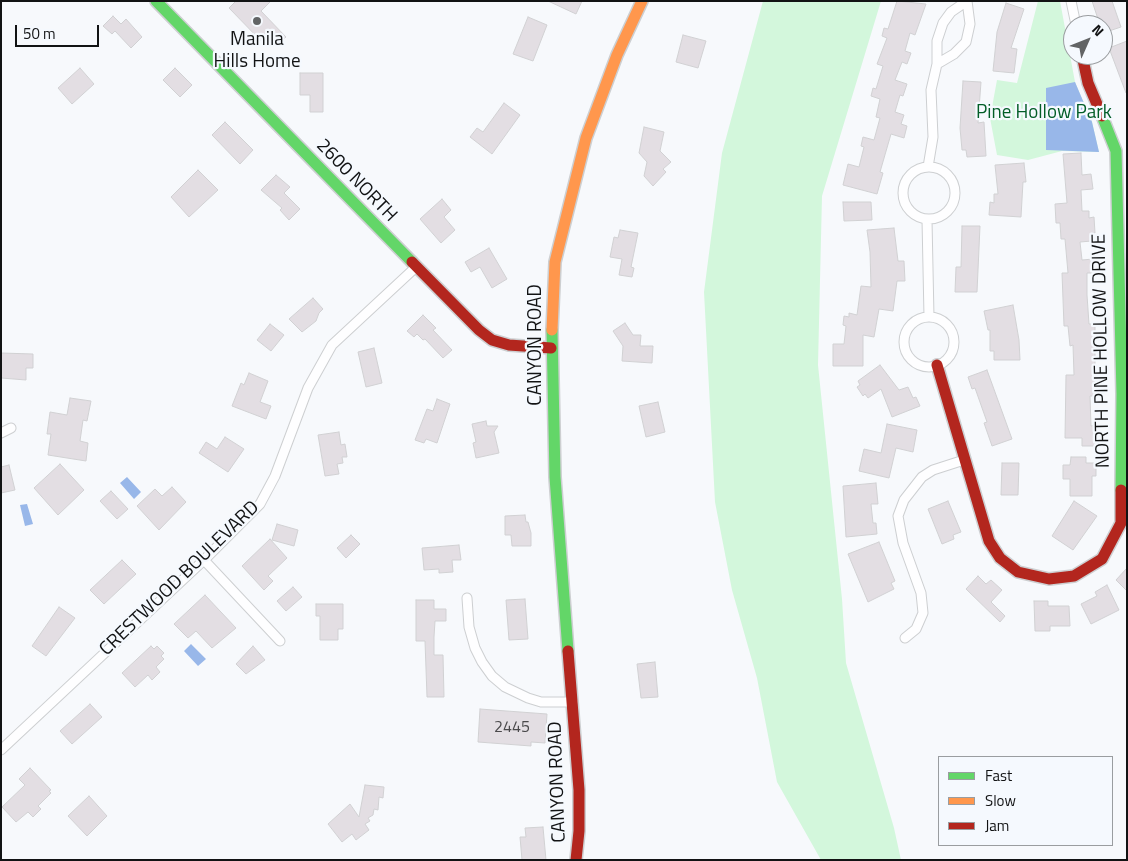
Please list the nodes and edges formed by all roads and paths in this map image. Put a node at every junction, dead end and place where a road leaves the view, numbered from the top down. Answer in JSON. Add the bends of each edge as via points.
{"nodes":[{"id":1,"x":156,"y":1,"type":"edge"},
{"id":2,"x":642,"y":1,"type":"edge"},
{"id":3,"x":967,"y":1,"type":"edge"},
{"id":4,"x":1070,"y":1,"type":"edge"},
{"id":5,"x":1074,"y":15,"type":"edge"},
{"id":6,"x":937,"y":64,"type":"junction"},
{"id":7,"x":1084,"y":65,"type":"edge"},
{"id":8,"x":928,"y":166,"type":"junction"},
{"id":9,"x":927,"y":220,"type":"junction"},
{"id":10,"x":416,"y":267,"type":"junction"},
{"id":11,"x":929,"y":317,"type":"junction"},
{"id":12,"x":551,"y":348,"type":"junction"},
{"id":13,"x":937,"y":365,"type":"junction"},
{"id":14,"x":11,"y":428,"type":"dead end"},
{"id":15,"x":1,"y":433,"type":"edge"},
{"id":16,"x":964,"y":460,"type":"junction"},
{"id":17,"x":204,"y":560,"type":"junction"},
{"id":18,"x":467,"y":598,"type":"dead end"},
{"id":19,"x":905,"y":638,"type":"dead end"},
{"id":20,"x":280,"y":641,"type":"dead end"},
{"id":21,"x":573,"y":702,"type":"junction"},
{"id":22,"x":1,"y":750,"type":"edge"},
{"id":23,"x":576,"y":860,"type":"edge"}],
"edges":[{"from":1,"to":10,"type":"street","name":"2600 NORTH"},
{"from":2,"to":12,"type":"street","name":"CANYON ROAD","via":[[616,55],[586,138],[564,221],[555,262]]},
{"from":3,"to":6,"type":"street","via":[[951,12],[943,23],[937,41]]},
{"from":3,"to":6,"type":"street","via":[[970,24],[966,42]]},
{"from":4,"to":5,"type":"street"},
{"from":6,"to":8,"type":"street","via":[[931,90],[933,137]]},
{"from":7,"to":16,"type":"street","name":"NORTH PINE HOLLOW DRIVE","via":[[1088,83],[1116,152],[1122,394],[1120,523],[1102,558],[1074,576],[1049,580],[1018,572],[1000,558],[988,541]]},
{"from":8,"to":9,"type":"street","via":[[912,172],[903,195],[911,212]]},
{"from":8,"to":9,"type":"street","via":[[947,174],[955,193],[948,211]]},
{"from":9,"to":11,"type":"street"},
{"from":10,"to":12,"type":"street","name":"2600 NORTH","via":[[492,340],[509,345]]},
{"from":10,"to":17,"type":"street","name":"CRESTWOOD BOULEVARD","via":[[332,345],[308,388],[275,476],[260,504]]},
{"from":11,"to":13,"type":"street","via":[[944,321],[954,341],[950,356]]},
{"from":11,"to":13,"type":"street","via":[[913,323],[905,338],[905,346],[913,361],[929,367]]},
{"from":12,"to":21,"type":"street","name":"CANYON ROAD","via":[[556,492]]},
{"from":13,"to":16,"type":"street"},
{"from":14,"to":15,"type":"street"},
{"from":16,"to":19,"type":"street","via":[[922,477],[904,500],[898,516],[903,543],[921,593],[923,613],[916,629]]},
{"from":17,"to":20,"type":"street"},
{"from":17,"to":22,"type":"street","name":"CRESTWOOD BOULEVARD"},
{"from":18,"to":21,"type":"street","name":"CANYON ROAD","via":[[469,628],[475,648],[492,676],[505,687],[528,698],[541,702]]},
{"from":21,"to":23,"type":"street","name":"CANYON ROAD","via":[[580,811]]}]}
